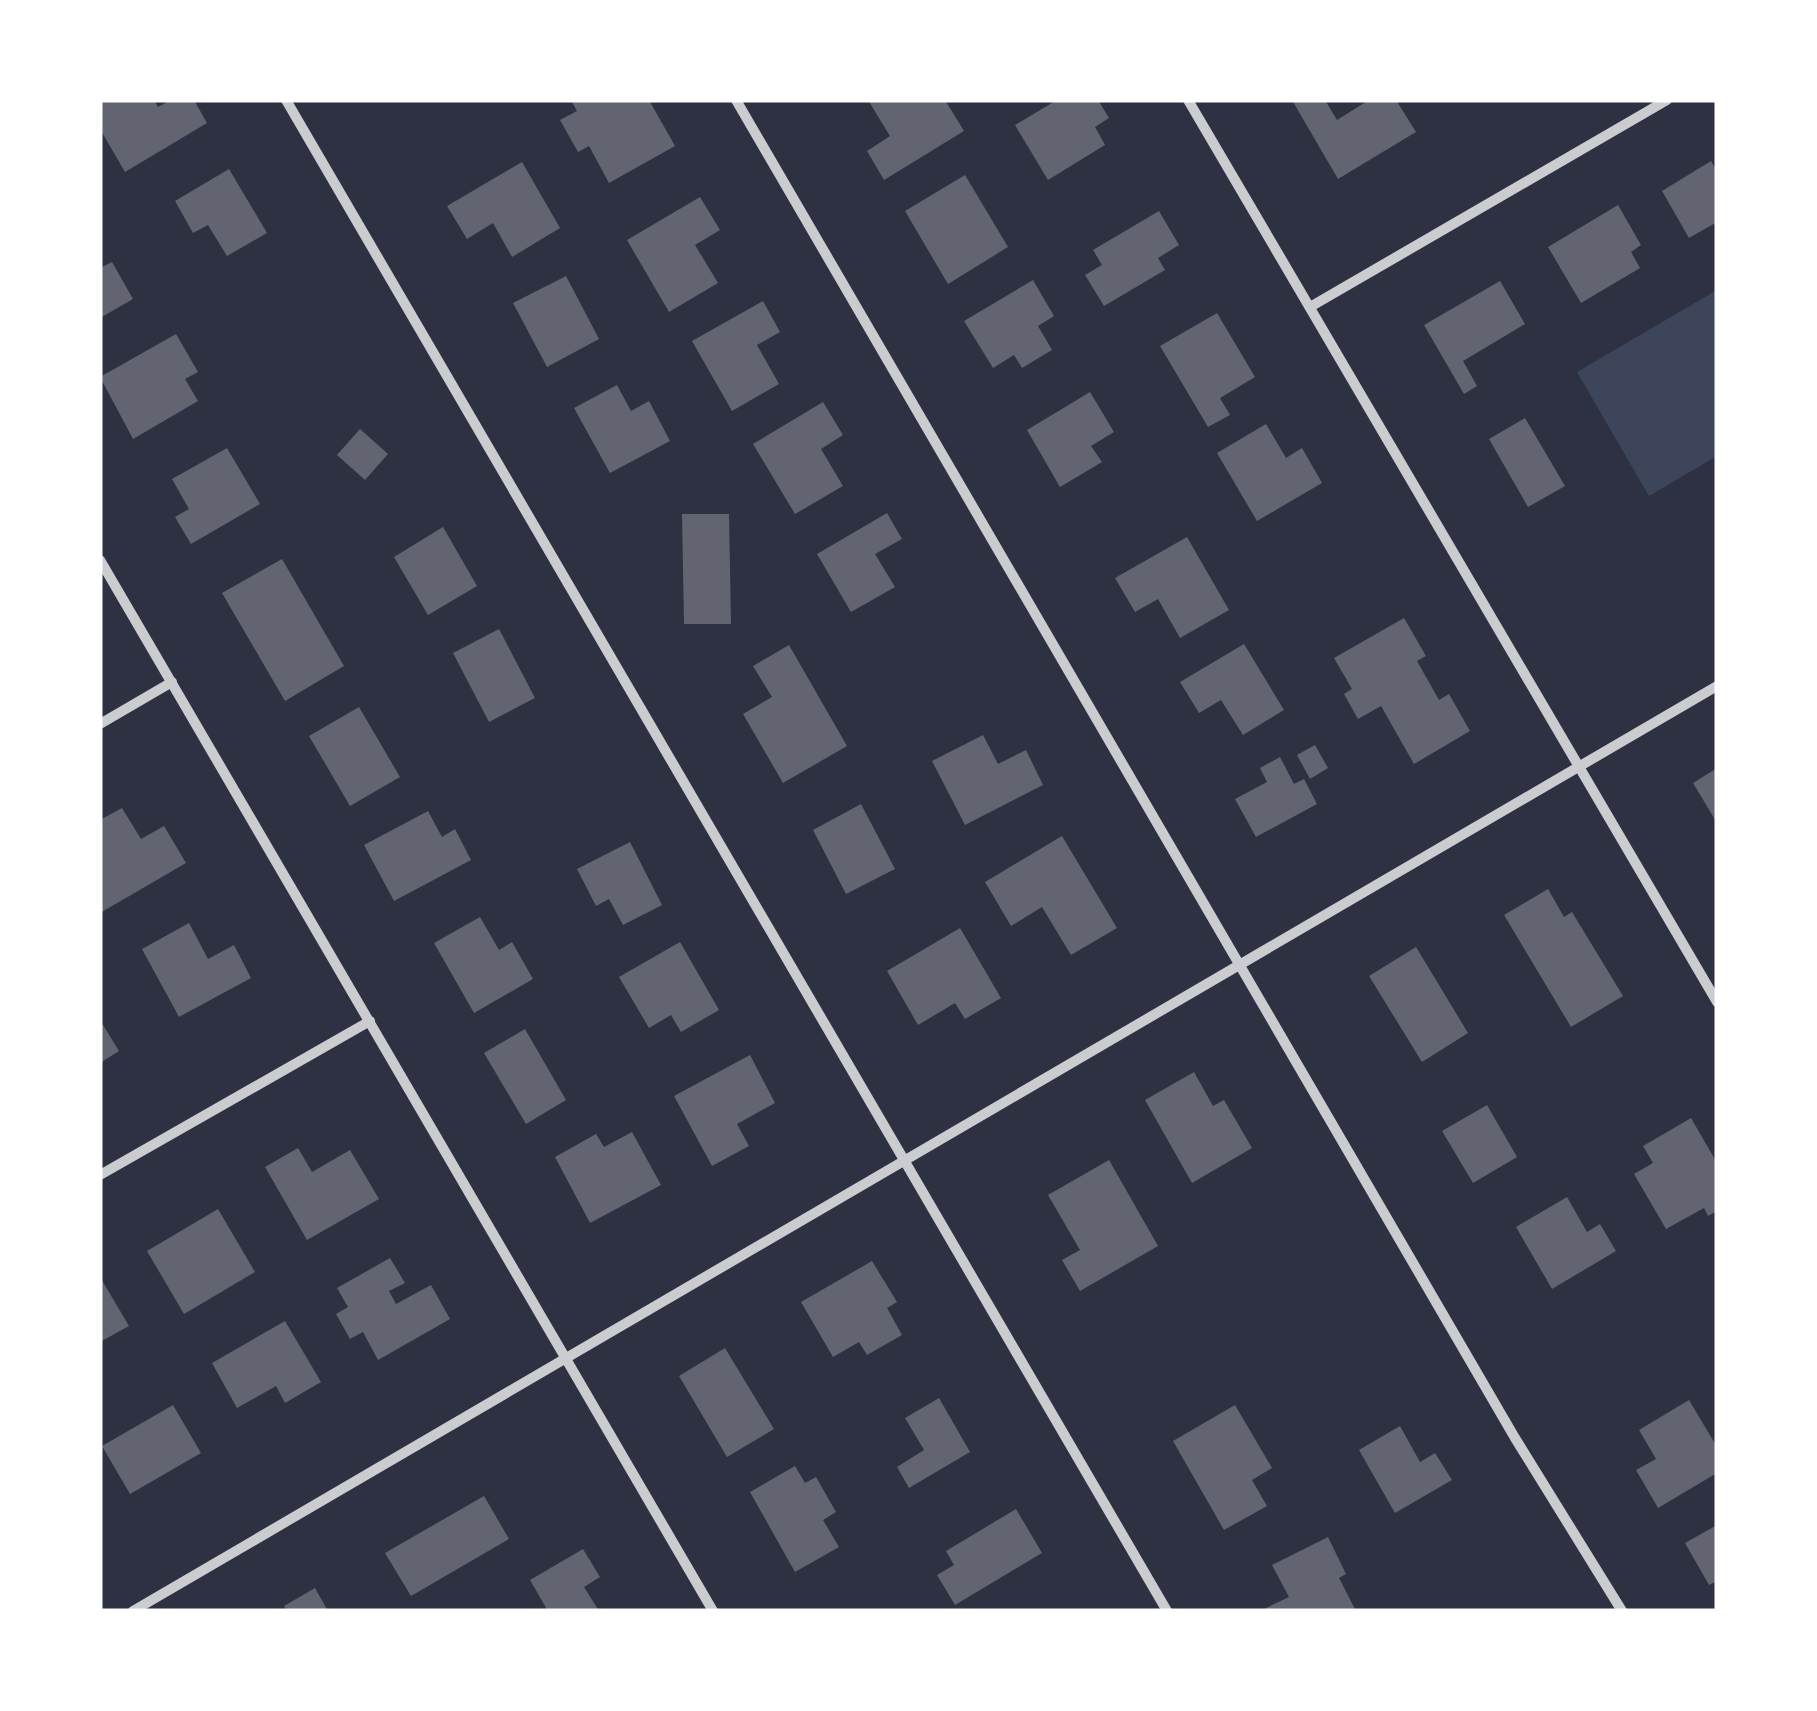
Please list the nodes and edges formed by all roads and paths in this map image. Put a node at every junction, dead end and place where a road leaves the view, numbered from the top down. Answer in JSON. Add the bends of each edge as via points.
{"nodes":[{"id":1,"x":286,"y":100,"type":"edge"},
{"id":2,"x":736,"y":100,"type":"edge"},
{"id":3,"x":1188,"y":100,"type":"edge"},
{"id":4,"x":1667,"y":100,"type":"edge"},
{"id":5,"x":1648,"y":105,"type":"edge"},
{"id":6,"x":1310,"y":308,"type":"junction"},
{"id":7,"x":100,"y":560,"type":"edge"},
{"id":8,"x":172,"y":682,"type":"junction"},
{"id":9,"x":1717,"y":686,"type":"edge"},
{"id":10,"x":100,"y":724,"type":"edge"},
{"id":11,"x":1580,"y":767,"type":"junction"},
{"id":12,"x":1241,"y":966,"type":"junction"},
{"id":13,"x":1717,"y":1002,"type":"edge"},
{"id":14,"x":370,"y":1021,"type":"junction"},
{"id":15,"x":904,"y":1162,"type":"junction"},
{"id":16,"x":100,"y":1175,"type":"edge"},
{"id":17,"x":566,"y":1358,"type":"junction"},
{"id":18,"x":133,"y":1611,"type":"edge"},
{"id":19,"x":713,"y":1611,"type":"edge"},
{"id":20,"x":1167,"y":1611,"type":"edge"},
{"id":21,"x":1622,"y":1611,"type":"edge"}],
"edges":[{"from":1,"to":15,"type":"street"},
{"from":2,"to":12,"type":"street"},
{"from":3,"to":6,"type":"street"},
{"from":4,"to":5,"type":"street"},
{"from":5,"to":6,"type":"street"},
{"from":6,"to":11,"type":"street"},
{"from":7,"to":8,"type":"street"},
{"from":8,"to":10,"type":"street"},
{"from":8,"to":14,"type":"street"},
{"from":9,"to":11,"type":"street"},
{"from":11,"to":12,"type":"street"},
{"from":11,"to":13,"type":"street"},
{"from":12,"to":15,"type":"street"},
{"from":12,"to":21,"type":"street"},
{"from":14,"to":16,"type":"street"},
{"from":14,"to":17,"type":"street"},
{"from":15,"to":17,"type":"street"},
{"from":15,"to":20,"type":"street"},
{"from":17,"to":18,"type":"street"},
{"from":17,"to":19,"type":"street"}]}
